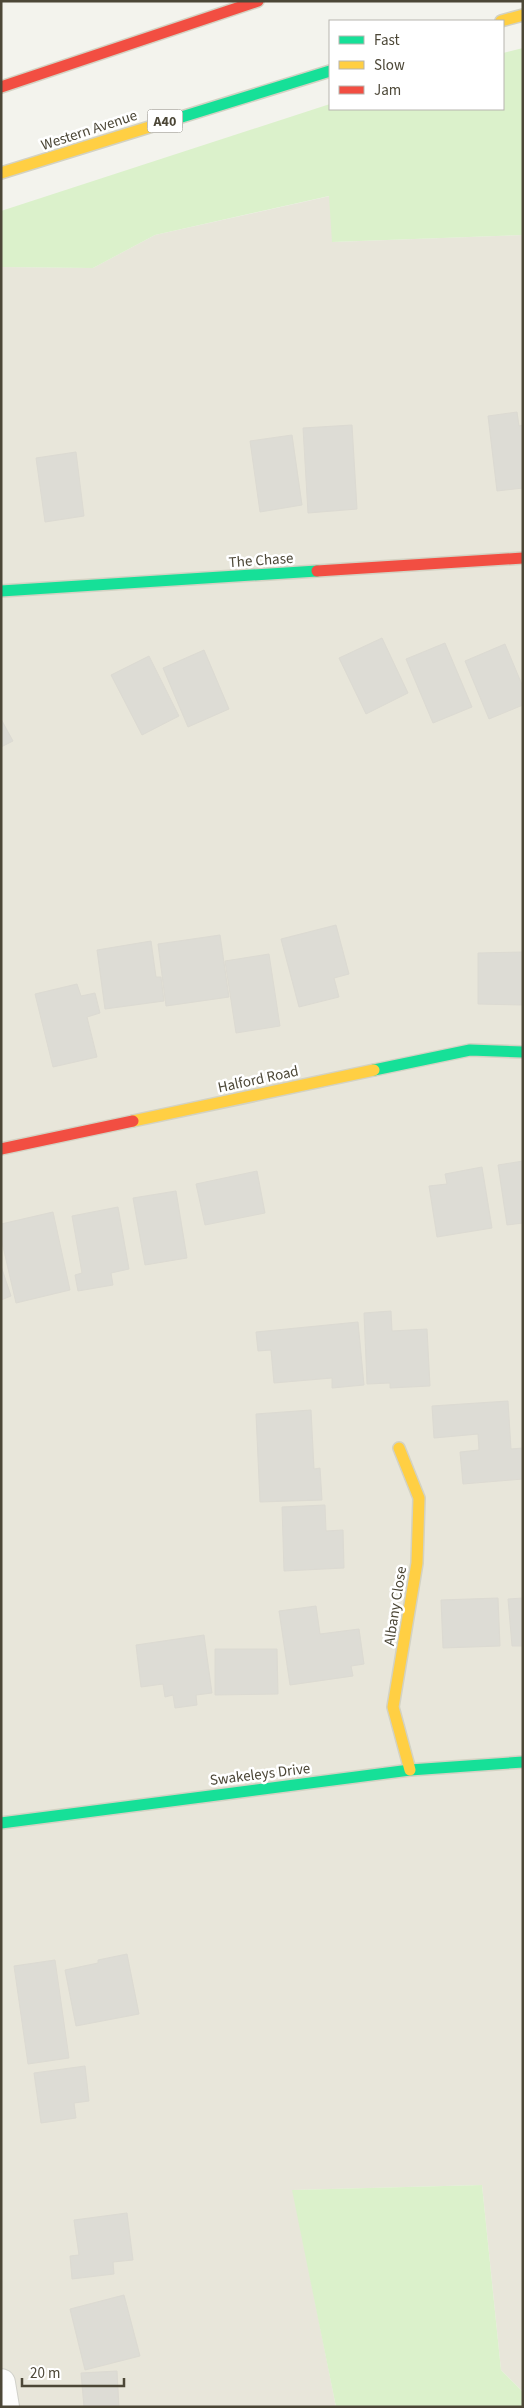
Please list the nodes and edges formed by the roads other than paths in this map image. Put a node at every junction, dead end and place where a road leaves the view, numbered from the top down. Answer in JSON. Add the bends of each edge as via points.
{"nodes":[{"id":1,"x":258,"y":1,"type":"edge"},
{"id":2,"x":523,"y":15,"type":"edge"},
{"id":3,"x":504,"y":20,"type":"edge"},
{"id":4,"x":329,"y":71,"type":"edge"},
{"id":5,"x":1,"y":87,"type":"edge"},
{"id":6,"x":1,"y":174,"type":"edge"},
{"id":7,"x":523,"y":558,"type":"edge"},
{"id":8,"x":1,"y":591,"type":"edge"},
{"id":9,"x":523,"y":1052,"type":"edge"},
{"id":10,"x":1,"y":1149,"type":"edge"},
{"id":11,"x":399,"y":1448,"type":"dead end"},
{"id":12,"x":523,"y":1762,"type":"edge"},
{"id":13,"x":410,"y":1770,"type":"junction"},
{"id":14,"x":1,"y":1823,"type":"edge"},
{"id":15,"x":1,"y":2383,"type":"edge"},
{"id":16,"x":5,"y":2407,"type":"edge"}],
"edges":[{"from":1,"to":5,"type":"main road"},
{"from":2,"to":3,"type":"main road"},
{"from":4,"to":6,"type":"main road","name":"Western Avenue","number":"A40"},
{"from":7,"to":8,"type":"main road","name":"The Chase"},
{"from":9,"to":10,"type":"main road","name":"Halford Road","via":[[470,1050]]},
{"from":11,"to":13,"type":"main road","name":"Albany Close","via":[[419,1498],[417,1563],[393,1707]]},
{"from":12,"to":13,"type":"main road","name":"Swakeleys Drive"},
{"from":13,"to":14,"type":"main road","name":"Swakeleys Drive"},
{"from":15,"to":16,"type":"street"}]}
